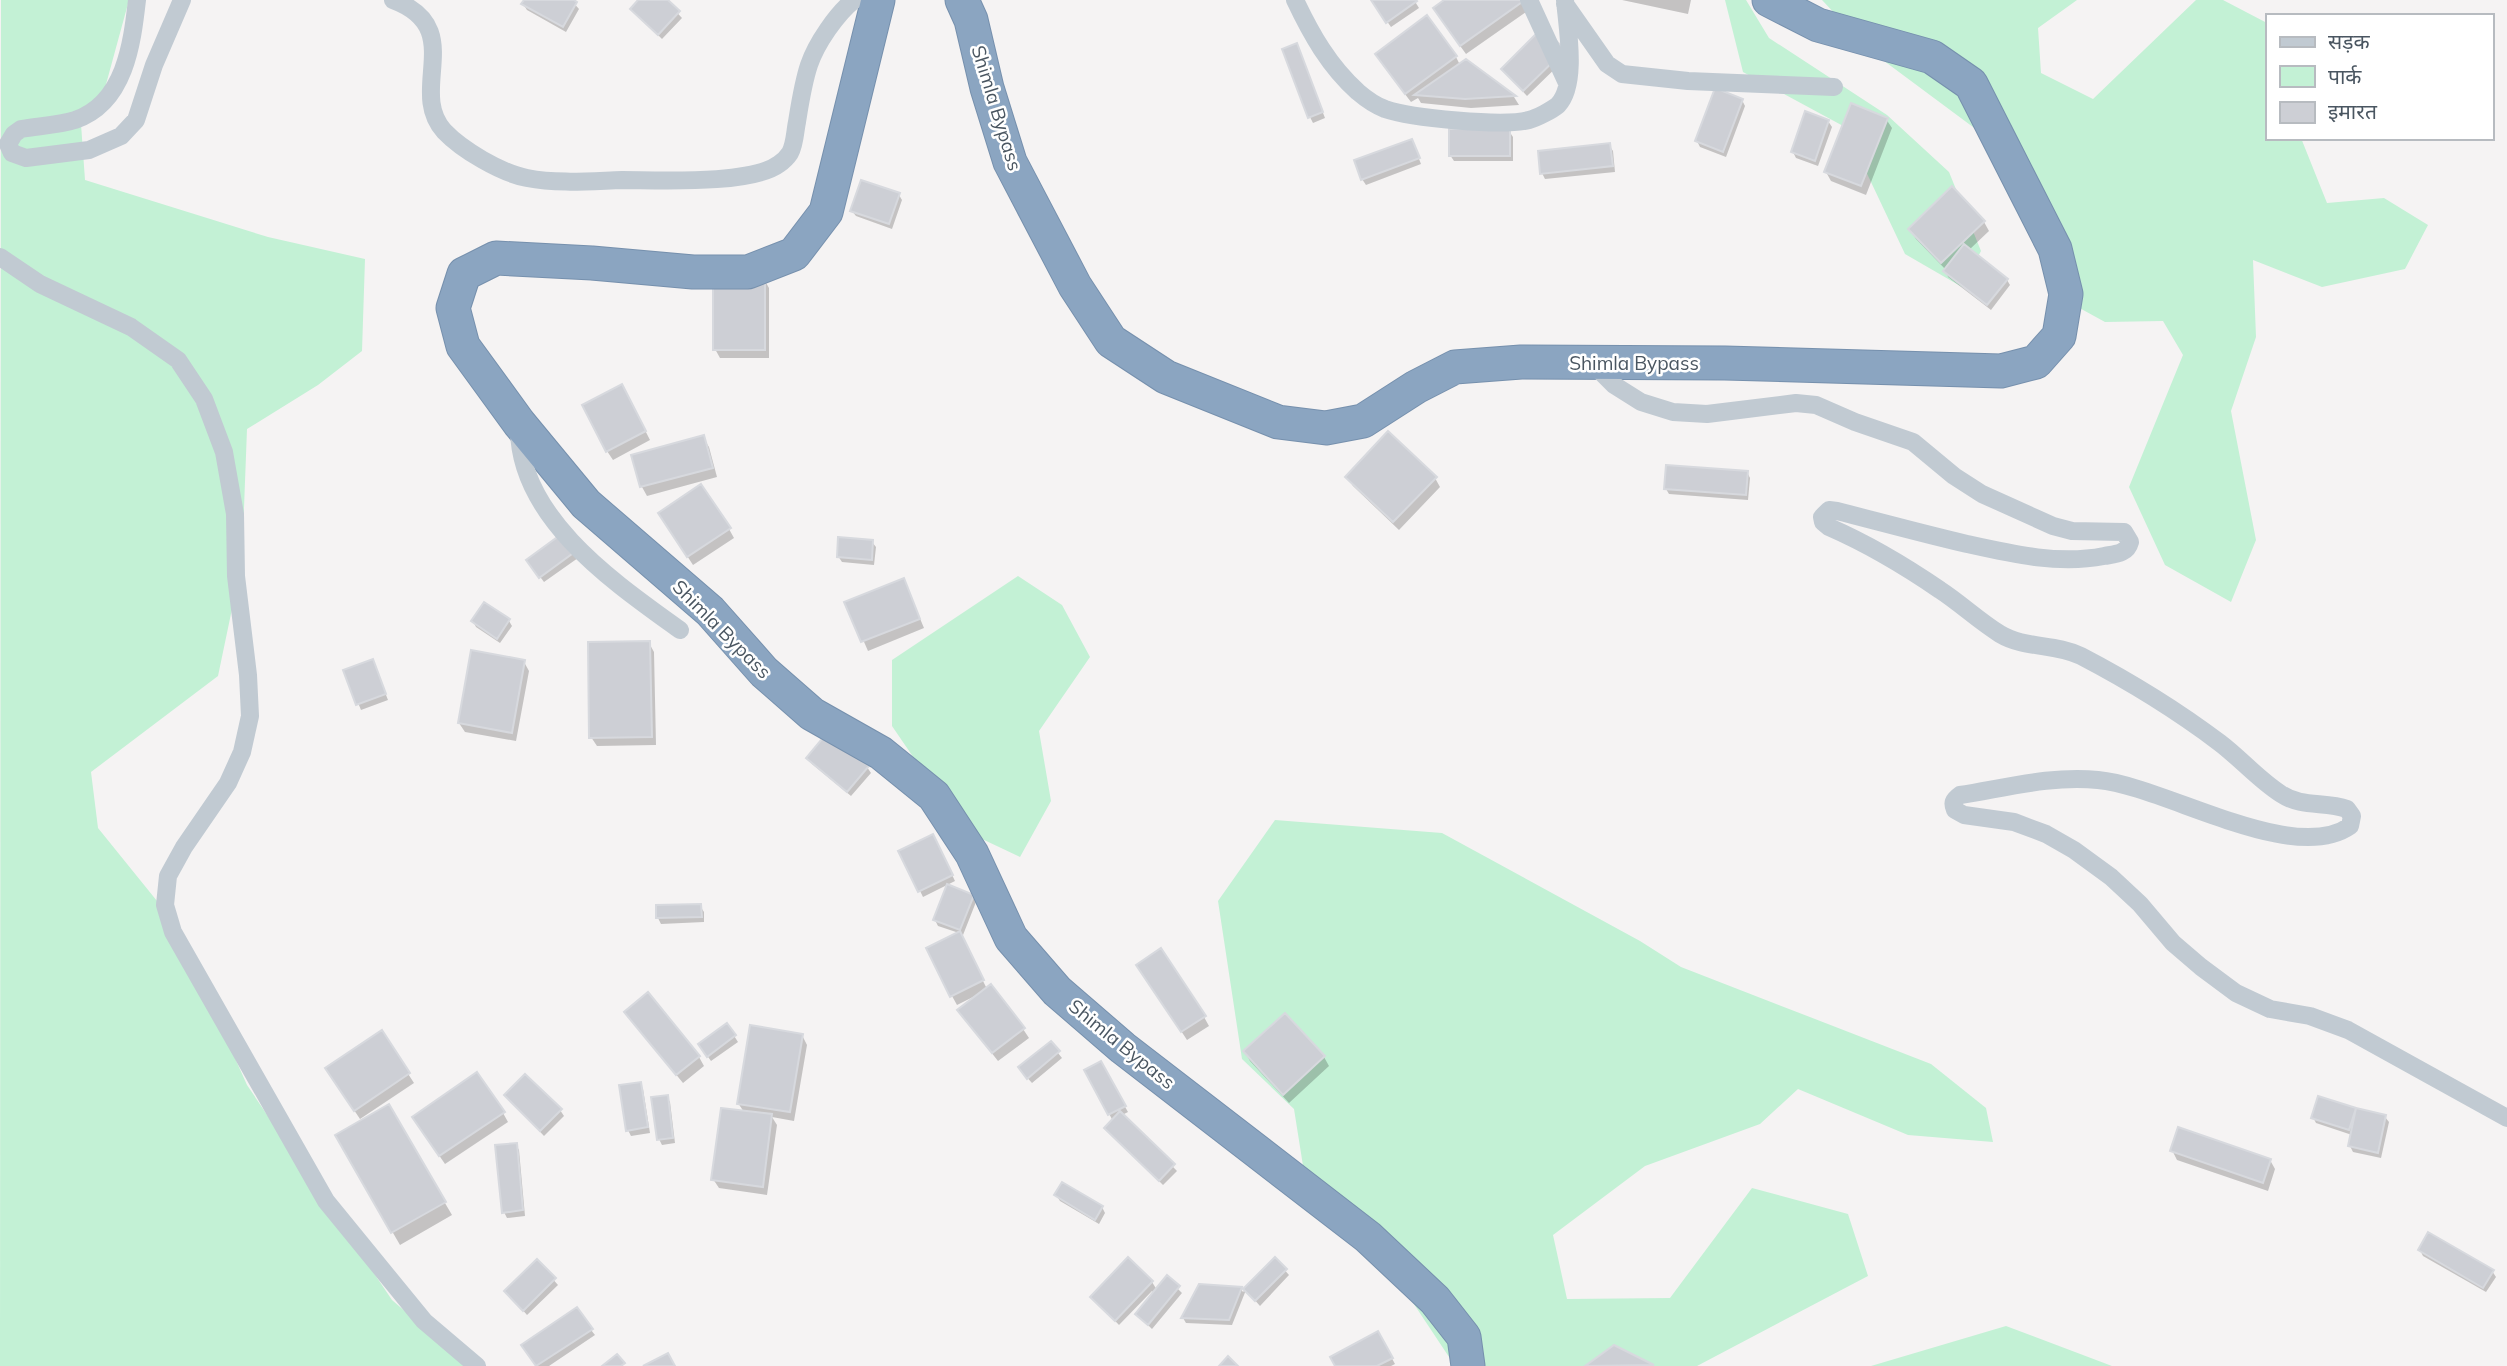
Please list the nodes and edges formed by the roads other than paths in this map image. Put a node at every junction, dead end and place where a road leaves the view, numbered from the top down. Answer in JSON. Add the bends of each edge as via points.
{"nodes":[{"id":1,"x":137,"y":0,"type":"edge"},
{"id":2,"x":182,"y":0,"type":"edge"},
{"id":3,"x":393,"y":0,"type":"edge"},
{"id":4,"x":854,"y":0,"type":"edge"},
{"id":5,"x":877,"y":0,"type":"edge"},
{"id":6,"x":962,"y":0,"type":"edge"},
{"id":7,"x":1295,"y":0,"type":"edge"},
{"id":8,"x":1529,"y":0,"type":"edge"},
{"id":9,"x":1769,"y":0,"type":"edge"},
{"id":10,"x":1565,"y":2,"type":"edge"},
{"id":11,"x":1567,"y":84,"type":"junction"},
{"id":12,"x":1834,"y":87,"type":"dead end"},
{"id":13,"x":6,"y":155,"type":"edge"},
{"id":14,"x":0,"y":257,"type":"edge"},
{"id":15,"x":1592,"y":363,"type":"junction"},
{"id":16,"x":519,"y":423,"type":"junction"},
{"id":17,"x":680,"y":630,"type":"dead end"},
{"id":18,"x":2507,"y":1118,"type":"edge"},
{"id":19,"x":477,"y":1366,"type":"edge"},
{"id":20,"x":1468,"y":1366,"type":"edge"}],
"edges":[{"from":1,"to":13,"type":"street","via":[[123,74],[104,102],[76,120],[21,129],[8,144]]},
{"from":2,"to":13,"type":"street","via":[[136,120],[121,136],[89,150],[26,158]]},
{"from":3,"to":4,"type":"street","via":[[429,27],[431,97],[434,116],[444,131],[494,166],[525,178],[561,181],[715,180],[778,165],[790,153],[810,62],[830,27]]},
{"from":5,"to":16,"type":"highway","name":"Shimla Bypass","via":[[826,212],[794,254],[748,272],[496,258],[464,274],[453,308],[463,346]]},
{"from":6,"to":15,"type":"highway","name":"Shimla Bypass","via":[[1010,162],[1043,228],[1111,341],[1166,377],[1278,422],[1326,428],[1363,421],[1455,367]]},
{"from":7,"to":11,"type":"street","via":[[1315,41],[1340,72],[1360,94],[1385,109],[1494,122],[1531,120],[1558,104]]},
{"from":8,"to":11,"type":"street"},
{"from":9,"to":15,"type":"highway","name":"Shimla Bypass","via":[[1818,25],[1932,57],[1971,84],[2055,249],[2066,294],[2059,336],[2036,362],[2001,372]]},
{"from":10,"to":11,"type":"street","via":[[1571,49]]},
{"from":10,"to":12,"type":"street","via":[[1607,64],[1622,74]]},
{"from":14,"to":19,"type":"street","via":[[40,284],[131,327],[178,360],[204,399],[224,452],[235,514],[236,576],[250,716],[242,752],[228,783],[168,876],[165,905],[173,932],[326,1201],[424,1321]]},
{"from":15,"to":18,"type":"street","via":[[1614,385],[1641,402],[1673,412],[1707,414],[1796,403],[1815,405],[1913,442],[1982,494],[2053,526],[2124,532],[2130,542],[2122,553],[2054,559],[2014,554],[1837,511],[1829,510],[1822,517],[1829,527],[1941,590],[1998,633],[2017,642],[2080,655],[2182,716],[2281,794],[2299,803],[2338,806],[2352,817],[2350,826],[2340,833],[2262,832],[2140,788],[2063,779],[1960,795],[1954,799],[1955,810],[2014,822],[2055,839],[2111,877],[2173,943],[2236,993],[2270,1009],[2310,1016],[2348,1030]]},
{"from":16,"to":17,"type":"street","via":[[525,471],[566,534],[596,566]]},
{"from":16,"to":20,"type":"highway","name":"Shimla Bypass","via":[[586,505],[710,611],[764,672],[812,714],[881,753],[934,796],[972,855],[1012,938],[1057,991],[1368,1237],[1435,1300],[1464,1337]]}]}
